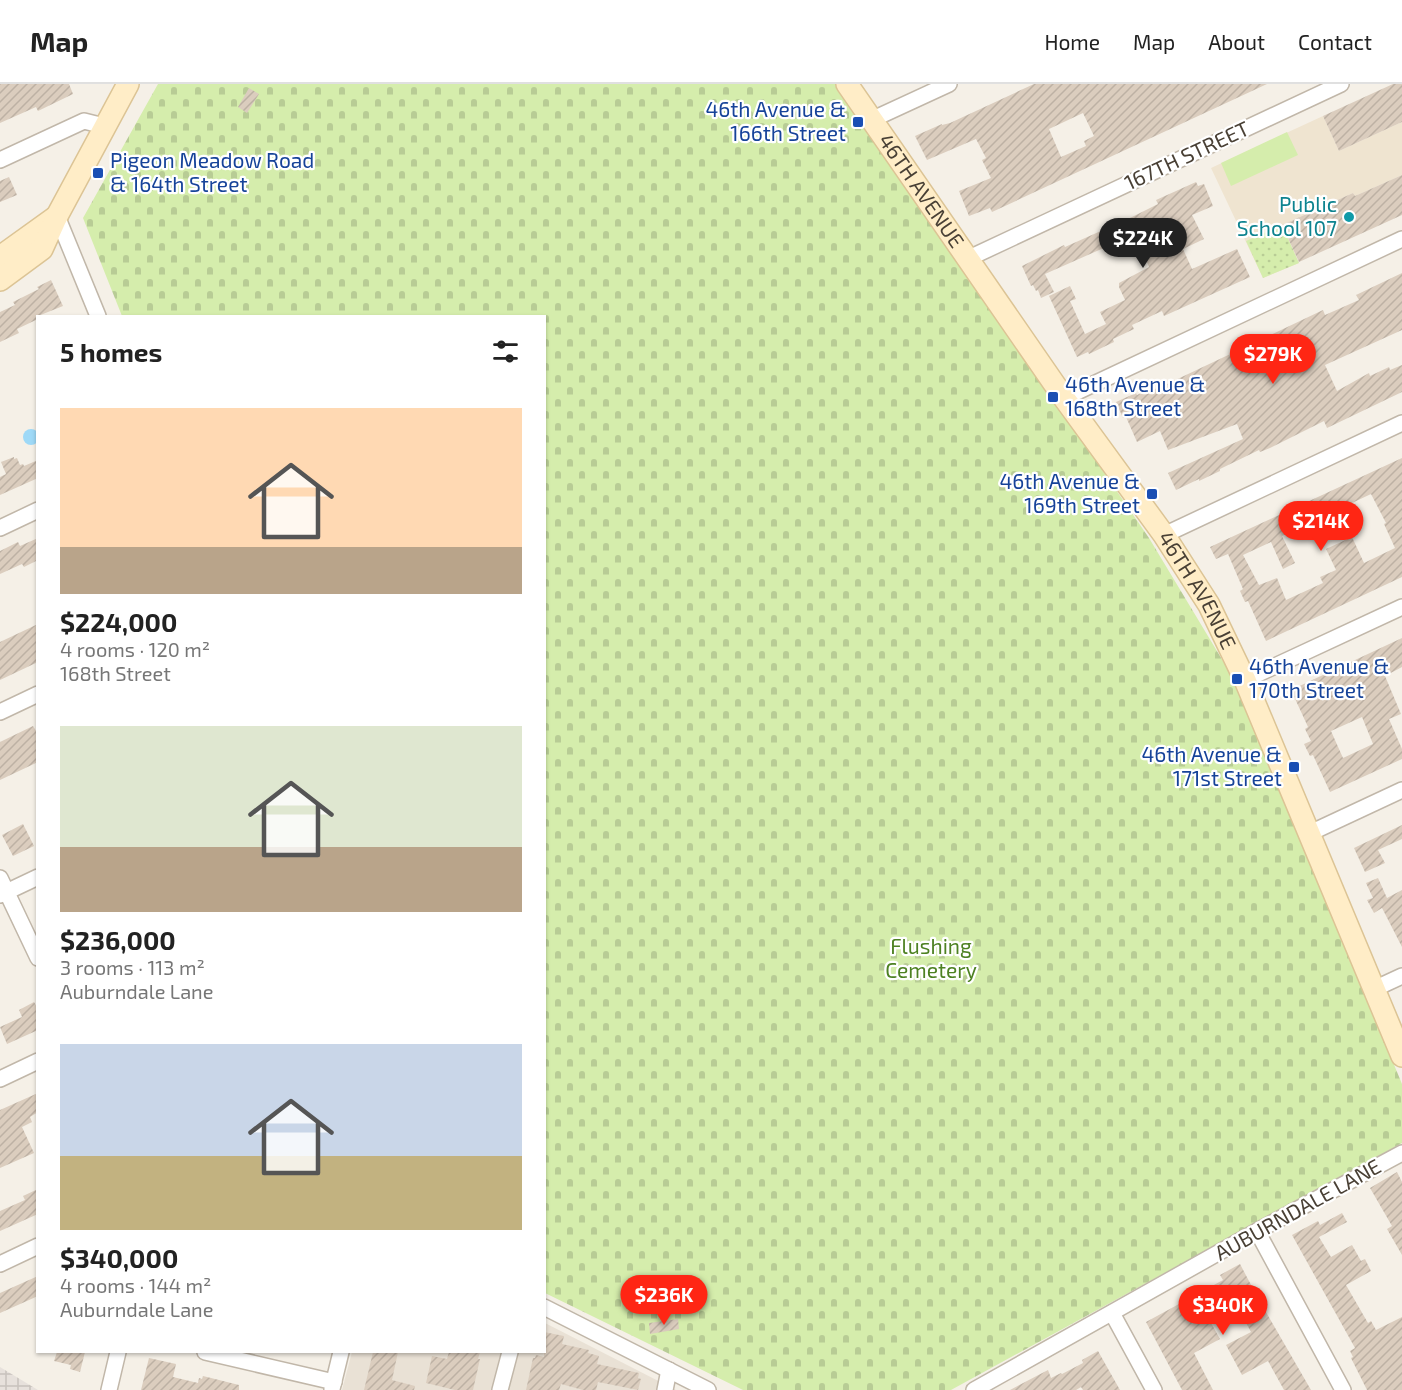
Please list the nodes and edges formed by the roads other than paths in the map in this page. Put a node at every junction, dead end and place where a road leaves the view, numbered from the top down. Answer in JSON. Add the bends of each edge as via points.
{"nodes":[{"id":1,"x":128,"y":84,"type":"edge"},
{"id":2,"x":848,"y":84,"type":"edge"},
{"id":3,"x":949,"y":84,"type":"edge"},
{"id":4,"x":1341,"y":84,"type":"edge"},
{"id":5,"x":871,"y":120,"type":"junction"},
{"id":6,"x":104,"y":126,"type":"junction"},
{"id":7,"x":0,"y":160,"type":"edge"},
{"id":8,"x":57,"y":216,"type":"junction"},
{"id":9,"x":1402,"y":239,"type":"edge"},
{"id":10,"x":0,"y":257,"type":"edge"},
{"id":11,"x":967,"y":259,"type":"junction"},
{"id":12,"x":0,"y":280,"type":"edge"},
{"id":13,"x":98,"y":315,"type":"edge"},
{"id":14,"x":1064,"y":398,"type":"junction"},
{"id":15,"x":1402,"y":423,"type":"edge"},
{"id":16,"x":36,"y":511,"type":"edge"},
{"id":17,"x":0,"y":528,"type":"edge"},
{"id":18,"x":1164,"y":535,"type":"junction"},
{"id":19,"x":1402,"y":607,"type":"edge"},
{"id":20,"x":1245,"y":680,"type":"junction"},
{"id":21,"x":36,"y":695,"type":"edge"},
{"id":22,"x":0,"y":712,"type":"edge"},
{"id":23,"x":1402,"y":790,"type":"edge"},
{"id":24,"x":1310,"y":834,"type":"junction"},
{"id":25,"x":36,"y":879,"type":"edge"},
{"id":26,"x":2,"y":888,"type":"edge"},
{"id":27,"x":36,"y":954,"type":"edge"},
{"id":28,"x":1402,"y":976,"type":"edge"},
{"id":29,"x":1374,"y":989,"type":"junction"},
{"id":30,"x":1402,"y":1056,"type":"edge"},
{"id":31,"x":36,"y":1062,"type":"edge"},
{"id":32,"x":0,"y":1079,"type":"edge"},
{"id":33,"x":1402,"y":1153,"type":"edge"},
{"id":34,"x":1257,"y":1231,"type":"junction"},
{"id":35,"x":36,"y":1247,"type":"edge"},
{"id":36,"x":0,"y":1264,"type":"edge"},
{"id":37,"x":546,"y":1308,"type":"edge"},
{"id":38,"x":1112,"y":1312,"type":"junction"},
{"id":39,"x":118,"y":1353,"type":"edge"},
{"id":40,"x":209,"y":1353,"type":"edge"},
{"id":41,"x":341,"y":1353,"type":"edge"},
{"id":42,"x":510,"y":1353,"type":"edge"},
{"id":43,"x":669,"y":1370,"type":"junction"},
{"id":44,"x":333,"y":1386,"type":"edge"},
{"id":45,"x":109,"y":1390,"type":"edge"},
{"id":46,"x":500,"y":1390,"type":"edge"},
{"id":47,"x":665,"y":1390,"type":"edge"},
{"id":48,"x":708,"y":1390,"type":"edge"},
{"id":49,"x":974,"y":1390,"type":"edge"},
{"id":50,"x":1154,"y":1390,"type":"edge"},
{"id":51,"x":1343,"y":1390,"type":"edge"}],
"edges":[{"from":1,"to":6,"type":"street"},
{"from":2,"to":5,"type":"street","name":"46TH AVENUE"},
{"from":3,"to":5,"type":"street"},
{"from":4,"to":11,"type":"street","name":"167TH STREET"},
{"from":5,"to":11,"type":"street","name":"46TH AVENUE"},
{"from":6,"to":7,"type":"street","via":[[84,121]]},
{"from":6,"to":8,"type":"street"},
{"from":8,"to":10,"type":"street"},
{"from":8,"to":12,"type":"street","via":[[42,249]]},
{"from":8,"to":13,"type":"street"},
{"from":9,"to":14,"type":"street"},
{"from":11,"to":14,"type":"street","name":"46TH AVENUE"},
{"from":14,"to":18,"type":"street","name":"46TH AVENUE"},
{"from":15,"to":18,"type":"street"},
{"from":16,"to":17,"type":"street"},
{"from":18,"to":20,"type":"street","name":"46TH AVENUE","via":[[1209,605]]},
{"from":19,"to":20,"type":"street"},
{"from":20,"to":24,"type":"street","name":"46TH AVENUE"},
{"from":21,"to":22,"type":"street"},
{"from":23,"to":24,"type":"street"},
{"from":24,"to":29,"type":"street","name":"46TH AVENUE"},
{"from":25,"to":26,"type":"street"},
{"from":26,"to":27,"type":"street"},
{"from":28,"to":29,"type":"street"},
{"from":29,"to":30,"type":"street","name":"46TH AVENUE"},
{"from":31,"to":32,"type":"street"},
{"from":33,"to":34,"type":"street","name":"AUBURNDALE LANE"},
{"from":34,"to":38,"type":"street","name":"AUBURNDALE LANE"},
{"from":34,"to":51,"type":"street"},
{"from":35,"to":36,"type":"street"},
{"from":37,"to":43,"type":"street"},
{"from":38,"to":49,"type":"street","name":"AUBURNDALE LANE"},
{"from":38,"to":50,"type":"street"},
{"from":39,"to":45,"type":"street"},
{"from":40,"to":44,"type":"street"},
{"from":41,"to":44,"type":"street"},
{"from":42,"to":46,"type":"street"},
{"from":43,"to":47,"type":"street"},
{"from":43,"to":48,"type":"street"}]}
